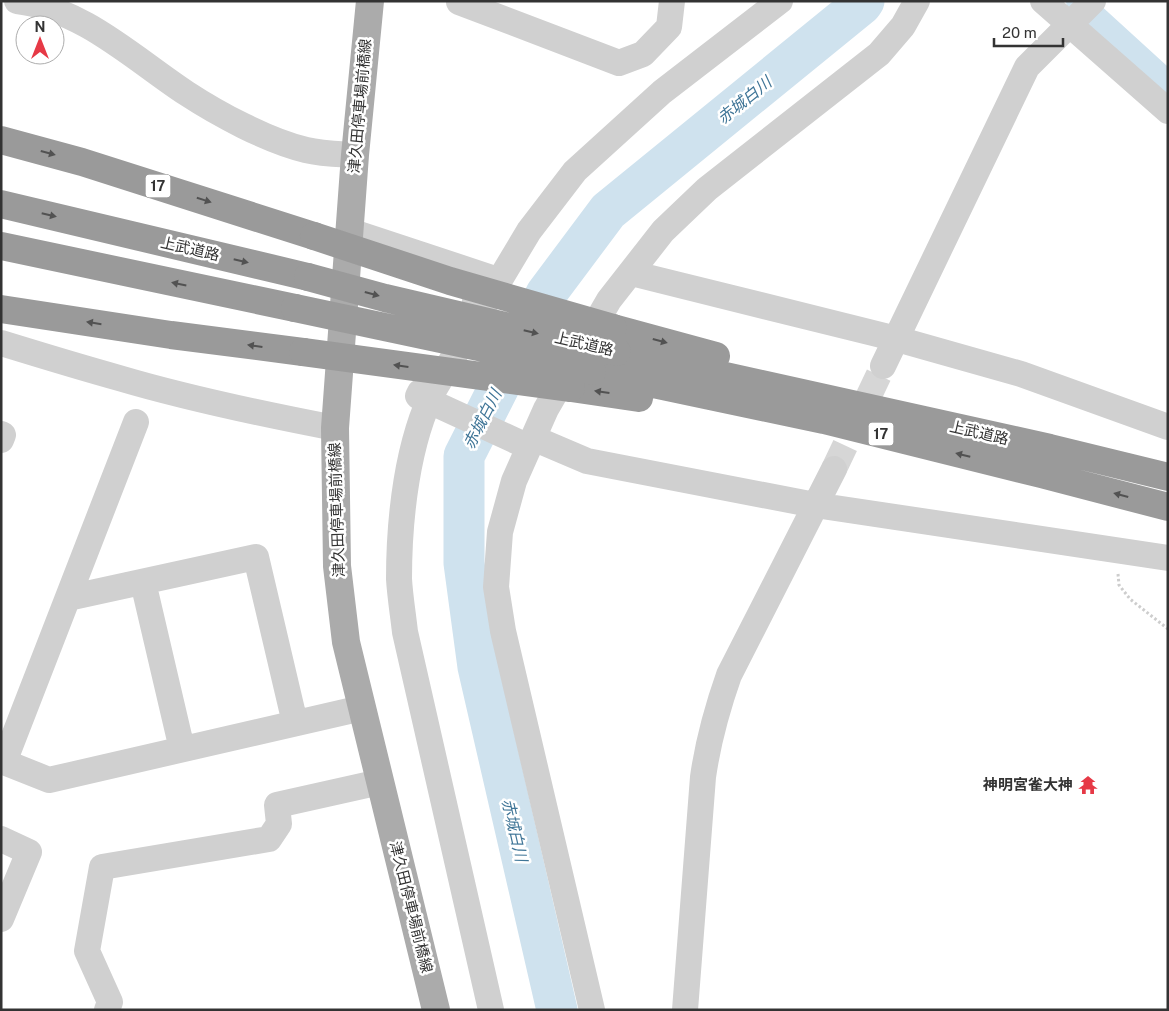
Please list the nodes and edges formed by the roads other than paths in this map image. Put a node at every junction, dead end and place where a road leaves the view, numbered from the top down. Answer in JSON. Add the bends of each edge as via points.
{"nodes":[{"id":1,"x":17,"y":1,"type":"edge"},
{"id":2,"x":370,"y":1,"type":"edge"},
{"id":3,"x":672,"y":1,"type":"edge"},
{"id":4,"x":780,"y":1,"type":"edge"},
{"id":5,"x":917,"y":1,"type":"edge"},
{"id":6,"x":1043,"y":1,"type":"edge"},
{"id":7,"x":459,"y":2,"type":"edge"},
{"id":8,"x":1079,"y":14,"type":"edge"},
{"id":9,"x":1168,"y":111,"type":"edge"},
{"id":10,"x":1,"y":140,"type":"edge"},
{"id":11,"x":355,"y":155,"type":"junction"},
{"id":12,"x":1,"y":204,"type":"edge"},
{"id":13,"x":350,"y":231,"type":"junction"},
{"id":14,"x":1,"y":246,"type":"edge"},
{"id":15,"x":631,"y":273,"type":"junction"},
{"id":16,"x":1,"y":309,"type":"edge"},
{"id":17,"x":896,"y":339,"type":"junction"},
{"id":18,"x":615,"y":340,"type":"junction"},
{"id":19,"x":1,"y":343,"type":"edge"},
{"id":20,"x":883,"y":366,"type":"tunnel mouth"},
{"id":21,"x":432,"y":402,"type":"junction"},
{"id":22,"x":824,"y":420,"type":"junction"},
{"id":23,"x":136,"y":422,"type":"dead end"},
{"id":24,"x":1168,"y":426,"type":"edge"},
{"id":25,"x":335,"y":428,"type":"junction"},
{"id":26,"x":1,"y":434,"type":"edge"},
{"id":27,"x":1,"y":440,"type":"edge"},
{"id":28,"x":527,"y":442,"type":"junction"},
{"id":29,"x":834,"y":469,"type":"tunnel mouth"},
{"id":30,"x":1168,"y":477,"type":"edge"},
{"id":31,"x":815,"y":505,"type":"junction"},
{"id":32,"x":1168,"y":507,"type":"edge"},
{"id":33,"x":1168,"y":558,"type":"edge"},
{"id":34,"x":143,"y":582,"type":"junction"},
{"id":35,"x":68,"y":598,"type":"junction"},
{"id":36,"x":362,"y":708,"type":"junction"},
{"id":37,"x":295,"y":723,"type":"junction"},
{"id":38,"x":182,"y":749,"type":"junction"},
{"id":39,"x":3,"y":766,"type":"edge"},
{"id":40,"x":380,"y":782,"type":"junction"},
{"id":41,"x":1,"y":838,"type":"edge"},
{"id":42,"x":1,"y":919,"type":"edge"},
{"id":43,"x":107,"y":1010,"type":"edge"},
{"id":44,"x":436,"y":1010,"type":"edge"},
{"id":45,"x":491,"y":1010,"type":"edge"},
{"id":46,"x":592,"y":1010,"type":"edge"},
{"id":47,"x":685,"y":1010,"type":"edge"}],
"edges":[{"from":1,"to":11,"type":"street","via":[[79,21],[210,108],[244,125],[305,150]]},
{"from":2,"to":11,"type":"main road","name":"津久田停車場前橋線"},
{"from":3,"to":7,"type":"street","via":[[669,27],[643,54],[619,63]]},
{"from":4,"to":21,"type":"street","via":[[662,92],[575,171],[529,231]]},
{"from":5,"to":15,"type":"street","via":[[903,26],[879,54],[707,190],[663,231]]},
{"from":6,"to":8,"type":"street"},
{"from":8,"to":9,"type":"street"},
{"from":8,"to":17,"type":"street","via":[[1027,67]]},
{"from":10,"to":18,"type":"highway","number":"17","one_way":true,"bridge":true,"via":[[82,162],[314,236]]},
{"from":11,"to":13,"type":"main road","name":"津久田停車場前橋線"},
{"from":12,"to":18,"type":"highway","name":"上武道路","number":"17","one_way":true,"bridge":true,"via":[[385,298]]},
{"from":13,"to":21,"type":"street","via":[[489,277],[418,396]]},
{"from":13,"to":25,"type":"main road","name":"津久田停車場前橋線"},
{"from":22,"to":14,"type":"highway","name":"上武道路","number":"17","one_way":true,"bridge":true},
{"from":15,"to":17,"type":"street"},
{"from":15,"to":28,"type":"street","via":[[609,300]]},
{"from":22,"to":16,"type":"highway","number":"17","one_way":true,"bridge":true,"via":[[735,411],[171,335]]},
{"from":17,"to":20,"type":"street"},
{"from":17,"to":24,"type":"street","via":[[1021,374]]},
{"from":18,"to":30,"type":"highway","name":"上武道路","number":"17","one_way":true},
{"from":19,"to":25,"type":"street","via":[[191,397]]},
{"from":21,"to":28,"type":"street"},
{"from":21,"to":45,"type":"street","via":[[415,440],[400,535],[399,581],[404,632]]},
{"from":32,"to":22,"type":"highway","name":"上武道路","number":"17","one_way":true},
{"from":23,"to":35,"type":"street"},
{"from":25,"to":36,"type":"main road","name":"津久田停車場前橋線","via":[[337,566],[346,642]]},
{"from":26,"to":27,"type":"street"},
{"from":28,"to":31,"type":"street","via":[[587,461]]},
{"from":28,"to":46,"type":"street","via":[[500,532],[496,587],[503,631]]},
{"from":29,"to":31,"type":"street"},
{"from":31,"to":33,"type":"street"},
{"from":31,"to":47,"type":"street","via":[[729,675],[716,711],[702,777]]},
{"from":34,"to":35,"type":"street"},
{"from":34,"to":37,"type":"street","via":[[256,557]]},
{"from":34,"to":38,"type":"street"},
{"from":35,"to":39,"type":"street"},
{"from":36,"to":37,"type":"street"},
{"from":36,"to":40,"type":"main road","name":"津久田停車場前橋線"},
{"from":37,"to":38,"type":"street"},
{"from":38,"to":39,"type":"street","via":[[49,780]]},
{"from":40,"to":43,"type":"street","via":[[277,805],[279,824],[269,839],[102,867],[87,951],[110,1002]]},
{"from":40,"to":44,"type":"main road","name":"津久田停車場前橋線"},
{"from":41,"to":42,"type":"street","via":[[29,852]]}]}
